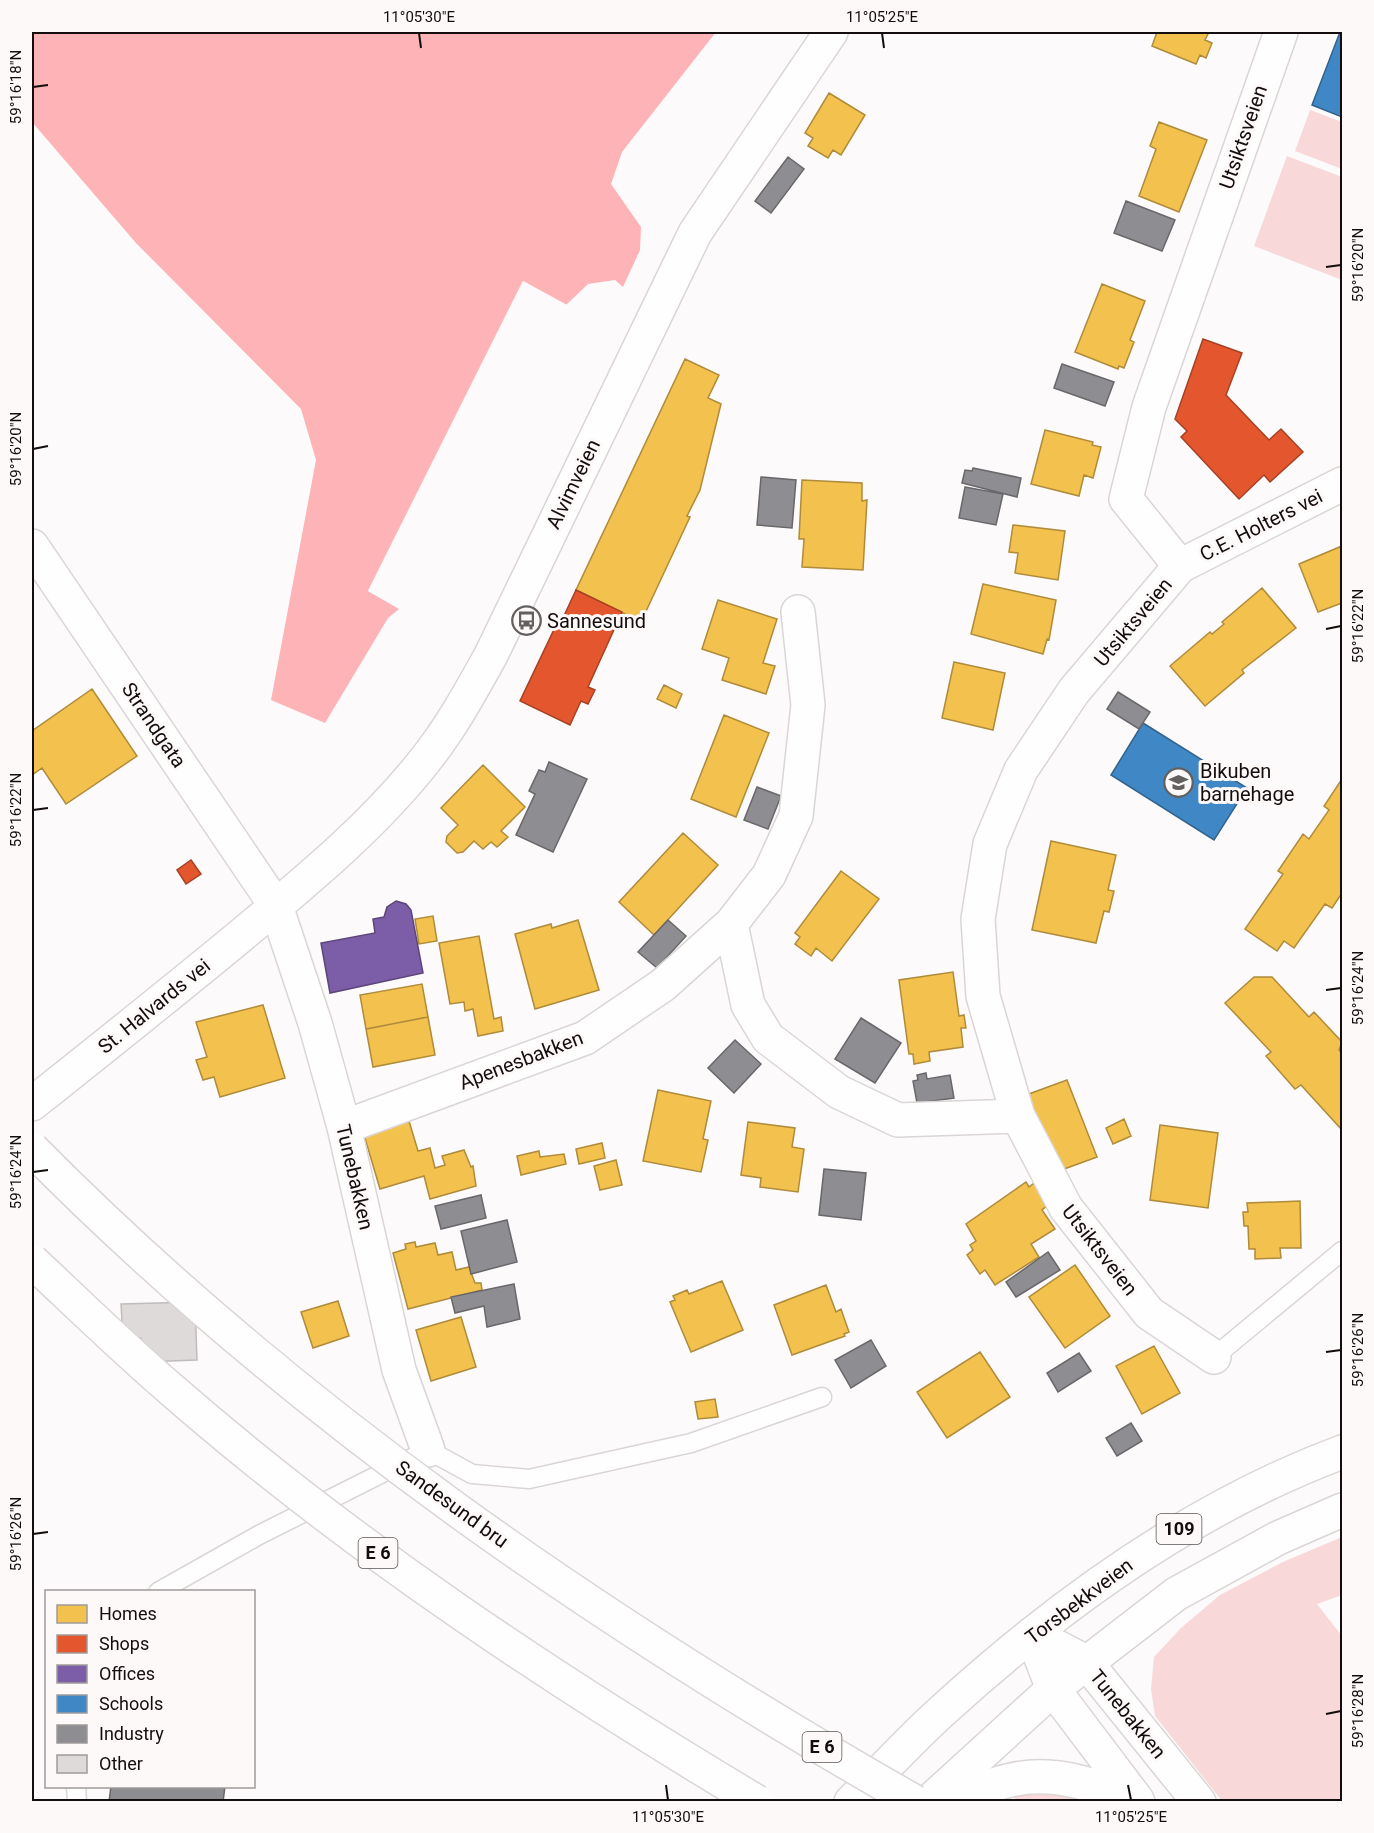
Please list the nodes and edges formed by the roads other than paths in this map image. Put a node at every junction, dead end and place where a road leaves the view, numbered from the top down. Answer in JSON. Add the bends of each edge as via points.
{"nodes":[{"id":1,"x":831,"y":32,"type":"edge"},
{"id":2,"x":1281,"y":32,"type":"edge"},
{"id":3,"x":1342,"y":484,"type":"edge"},
{"id":4,"x":32,"y":546,"type":"edge"},
{"id":5,"x":1180,"y":566,"type":"junction"},
{"id":6,"x":798,"y":612,"type":"dead end"},
{"id":7,"x":276,"y":906,"type":"junction"},
{"id":8,"x":732,"y":924,"type":"junction"},
{"id":9,"x":32,"y":1104,"type":"edge"},
{"id":10,"x":1018,"y":1116,"type":"junction"},
{"id":11,"x":344,"y":1127,"type":"junction"},
{"id":12,"x":32,"y":1149,"type":"edge"},
{"id":13,"x":1342,"y":1251,"type":"edge"},
{"id":14,"x":32,"y":1261,"type":"edge"},
{"id":15,"x":1214,"y":1357,"type":"joint"},
{"id":16,"x":822,"y":1397,"type":"dead end"},
{"id":17,"x":428,"y":1449,"type":"junction"},
{"id":18,"x":1342,"y":1452,"type":"edge"},
{"id":19,"x":1342,"y":1510,"type":"edge"},
{"id":20,"x":162,"y":1590,"type":"edge"},
{"id":21,"x":1032,"y":1634,"type":"junction"},
{"id":22,"x":1086,"y":1662,"type":"junction"},
{"id":23,"x":1053,"y":1689,"type":"junction"},
{"id":24,"x":757,"y":1802,"type":"edge"},
{"id":25,"x":851,"y":1802,"type":"edge"},
{"id":26,"x":915,"y":1802,"type":"edge"},
{"id":27,"x":929,"y":1802,"type":"edge"},
{"id":28,"x":945,"y":1802,"type":"edge"},
{"id":29,"x":1138,"y":1802,"type":"edge"},
{"id":30,"x":1199,"y":1802,"type":"edge"}],
"edges":[{"from":1,"to":7,"type":"main road","name":"Alvimveien","via":[[695,233],[461,710],[426,759],[387,803]]},
{"from":2,"to":5,"type":"main road","name":"Utsiktsveien","via":[[1149,407],[1126,498]]},
{"from":3,"to":5,"type":"main road","name":"C.E. Holters vei"},
{"from":4,"to":7,"type":"main road","name":"Strandgata"},
{"from":5,"to":10,"type":"main road","name":"Utsiktsveien","via":[[1067,701],[1021,770],[990,844],[978,919],[983,996]]},
{"from":6,"to":8,"type":"main road","name":"Apenesbakken","via":[[808,705],[796,816],[769,875]]},
{"from":7,"to":9,"type":"main road","name":"St. Halvards vei"},
{"from":7,"to":11,"type":"main road","name":"Tunebakken"},
{"from":8,"to":10,"type":"main road","via":[[748,1005],[768,1038],[839,1092],[898,1120]]},
{"from":8,"to":11,"type":"main road","name":"Apenesbakken","via":[[663,985],[585,1038]]},
{"from":10,"to":15,"type":"main road","name":"Utsiktsveien","via":[[1066,1208],[1149,1313]]},
{"from":11,"to":17,"type":"main road","name":"Tunebakken","via":[[399,1370]]},
{"from":12,"to":26,"type":"main road","name":"Sandesund bru","number":"E 6","bridge":true,"via":[[227,1330],[337,1420],[619,1621]]},
{"from":13,"to":15,"type":"lane"},
{"from":14,"to":24,"type":"main road","number":"E 6","bridge":true,"via":[[173,1391],[385,1558],[586,1695]]},
{"from":16,"to":17,"type":"lane","via":[[691,1443],[529,1479],[471,1474]]},
{"from":17,"to":20,"type":"lane","via":[[258,1535]]},
{"from":18,"to":21,"type":"main road","name":"Torsbekkveien","number":"109","via":[[1178,1530],[1105,1578]]},
{"from":19,"to":22,"type":"main road","via":[[1278,1538],[1176,1594]]},
{"from":21,"to":22,"type":"main road","name":"Tunebakken"},
{"from":21,"to":23,"type":"main road"},
{"from":21,"to":25,"type":"main road","name":"Torsbekkveien","number":"109","via":[[940,1712]]},
{"from":22,"to":23,"type":"main road"},
{"from":22,"to":30,"type":"main road","name":"Tunebakken"},
{"from":23,"to":27,"type":"main road"},
{"from":23,"to":29,"type":"main road"},
{"from":28,"to":29,"type":"main road","via":[[1009,1780],[1051,1777],[1098,1786]]}]}
